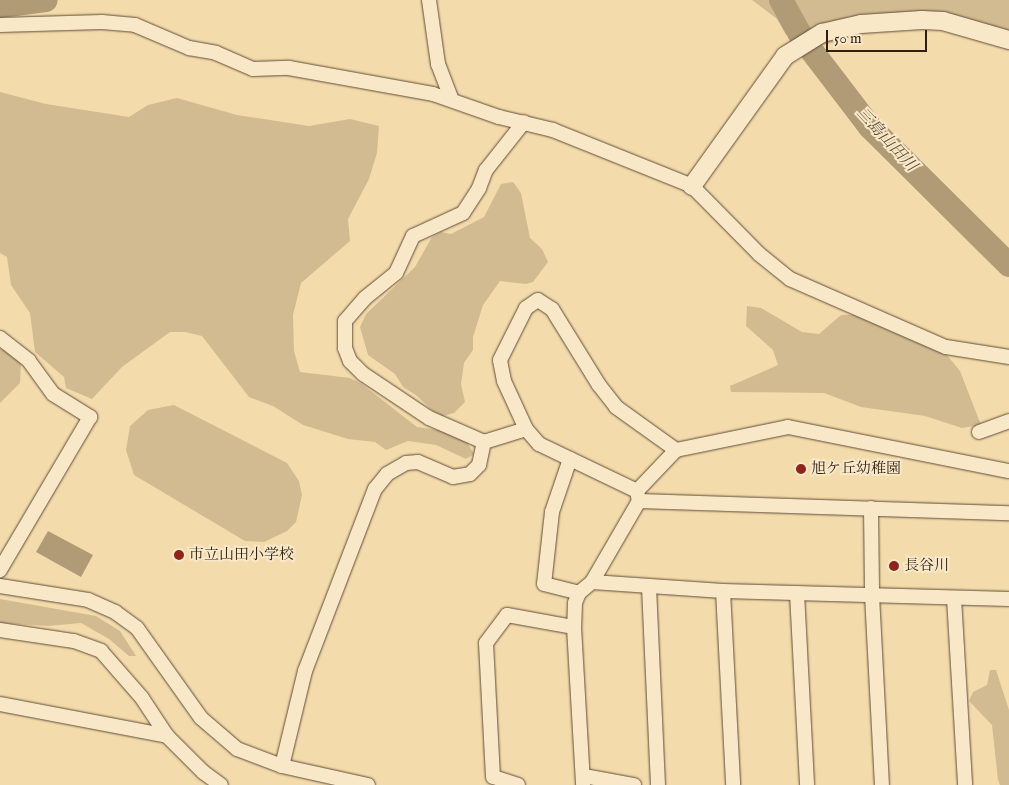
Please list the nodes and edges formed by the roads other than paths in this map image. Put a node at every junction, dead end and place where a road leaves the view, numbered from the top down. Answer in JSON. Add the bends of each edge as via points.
{"nodes":[{"id":1,"x":429,"y":0,"type":"edge"},
{"id":2,"x":0,"y":25,"type":"edge"},
{"id":3,"x":1009,"y":40,"type":"edge"},
{"id":4,"x":451,"y":98,"type":"junction"},
{"id":5,"x":524,"y":122,"type":"junction"},
{"id":6,"x":692,"y":186,"type":"junction"},
{"id":7,"x":0,"y":338,"type":"edge"},
{"id":8,"x":1009,"y":357,"type":"edge"},
{"id":9,"x":1009,"y":421,"type":"edge"},
{"id":10,"x":526,"y":429,"type":"junction"},
{"id":11,"x":979,"y":432,"type":"dead end"},
{"id":12,"x":484,"y":442,"type":"junction"},
{"id":13,"x":676,"y":450,"type":"junction"},
{"id":14,"x":570,"y":459,"type":"junction"},
{"id":15,"x":1009,"y":470,"type":"edge"},
{"id":16,"x":638,"y":496,"type":"junction"},
{"id":17,"x":872,"y":508,"type":"junction"},
{"id":18,"x":1009,"y":513,"type":"edge"},
{"id":19,"x":0,"y":570,"type":"edge"},
{"id":20,"x":592,"y":582,"type":"junction"},
{"id":21,"x":0,"y":586,"type":"edge"},
{"id":22,"x":649,"y":587,"type":"junction"},
{"id":23,"x":723,"y":591,"type":"junction"},
{"id":24,"x":579,"y":593,"type":"junction"},
{"id":25,"x":797,"y":593,"type":"junction"},
{"id":26,"x":872,"y":595,"type":"junction"},
{"id":27,"x":954,"y":598,"type":"junction"},
{"id":28,"x":1009,"y":599,"type":"edge"},
{"id":29,"x":574,"y":627,"type":"junction"},
{"id":30,"x":0,"y":630,"type":"edge"},
{"id":31,"x":0,"y":704,"type":"edge"},
{"id":32,"x":167,"y":736,"type":"junction"},
{"id":33,"x":282,"y":766,"type":"junction"},
{"id":34,"x":584,"y":781,"type":"edge"},
{"id":35,"x":221,"y":785,"type":"edge"},
{"id":36,"x":368,"y":785,"type":"edge"},
{"id":37,"x":518,"y":785,"type":"edge"},
{"id":38,"x":634,"y":785,"type":"edge"},
{"id":39,"x":658,"y":785,"type":"edge"},
{"id":40,"x":733,"y":785,"type":"edge"},
{"id":41,"x":807,"y":785,"type":"edge"},
{"id":42,"x":882,"y":785,"type":"edge"},
{"id":43,"x":965,"y":785,"type":"edge"}],
"edges":[{"from":1,"to":4,"type":"street","via":[[438,64]]},
{"from":2,"to":4,"type":"street","via":[[124,23],[254,69],[289,68]]},
{"from":3,"to":6,"type":"street","via":[[943,22],[922,20],[861,24],[822,33],[786,56]]},
{"from":4,"to":5,"type":"street","via":[[499,117]]},
{"from":5,"to":6,"type":"street","via":[[553,130]]},
{"from":5,"to":12,"type":"street","via":[[486,170],[464,213],[413,236],[396,273],[349,314],[343,335],[350,361],[363,374],[429,418]]},
{"from":6,"to":8,"type":"street","via":[[759,254],[790,278],[946,347]]},
{"from":7,"to":19,"type":"street","via":[[29,361],[53,394],[90,418]]},
{"from":9,"to":11,"type":"street"},
{"from":10,"to":12,"type":"street"},
{"from":10,"to":13,"type":"street","via":[[504,381],[500,360],[526,308],[538,300],[552,309],[612,403]]},
{"from":10,"to":14,"type":"street","via":[[539,444]]},
{"from":12,"to":33,"type":"street","via":[[480,465],[470,474],[453,477],[418,462],[406,463],[387,474],[376,489],[305,671]]},
{"from":13,"to":15,"type":"street","via":[[788,427]]},
{"from":13,"to":16,"type":"street"},
{"from":14,"to":16,"type":"street"},
{"from":14,"to":24,"type":"street","via":[[552,512],[544,584]]},
{"from":16,"to":17,"type":"street"},
{"from":16,"to":20,"type":"street"},
{"from":17,"to":18,"type":"street"},
{"from":17,"to":26,"type":"street"},
{"from":20,"to":22,"type":"street"},
{"from":20,"to":24,"type":"street"},
{"from":21,"to":33,"type":"street","via":[[88,600],[126,618],[200,718],[237,749]]},
{"from":22,"to":23,"type":"street"},
{"from":22,"to":39,"type":"street"},
{"from":23,"to":25,"type":"street"},
{"from":23,"to":40,"type":"street"},
{"from":24,"to":29,"type":"street"},
{"from":25,"to":26,"type":"street"},
{"from":25,"to":41,"type":"street"},
{"from":26,"to":27,"type":"street"},
{"from":26,"to":42,"type":"street"},
{"from":27,"to":28,"type":"street"},
{"from":27,"to":43,"type":"street"},
{"from":29,"to":34,"type":"street"},
{"from":29,"to":37,"type":"street","via":[[507,615],[487,638],[493,777]]},
{"from":30,"to":32,"type":"street","via":[[74,641],[101,651],[142,698]]},
{"from":31,"to":32,"type":"street"},
{"from":32,"to":35,"type":"street"},
{"from":33,"to":36,"type":"street"},
{"from":34,"to":38,"type":"street"}]}
